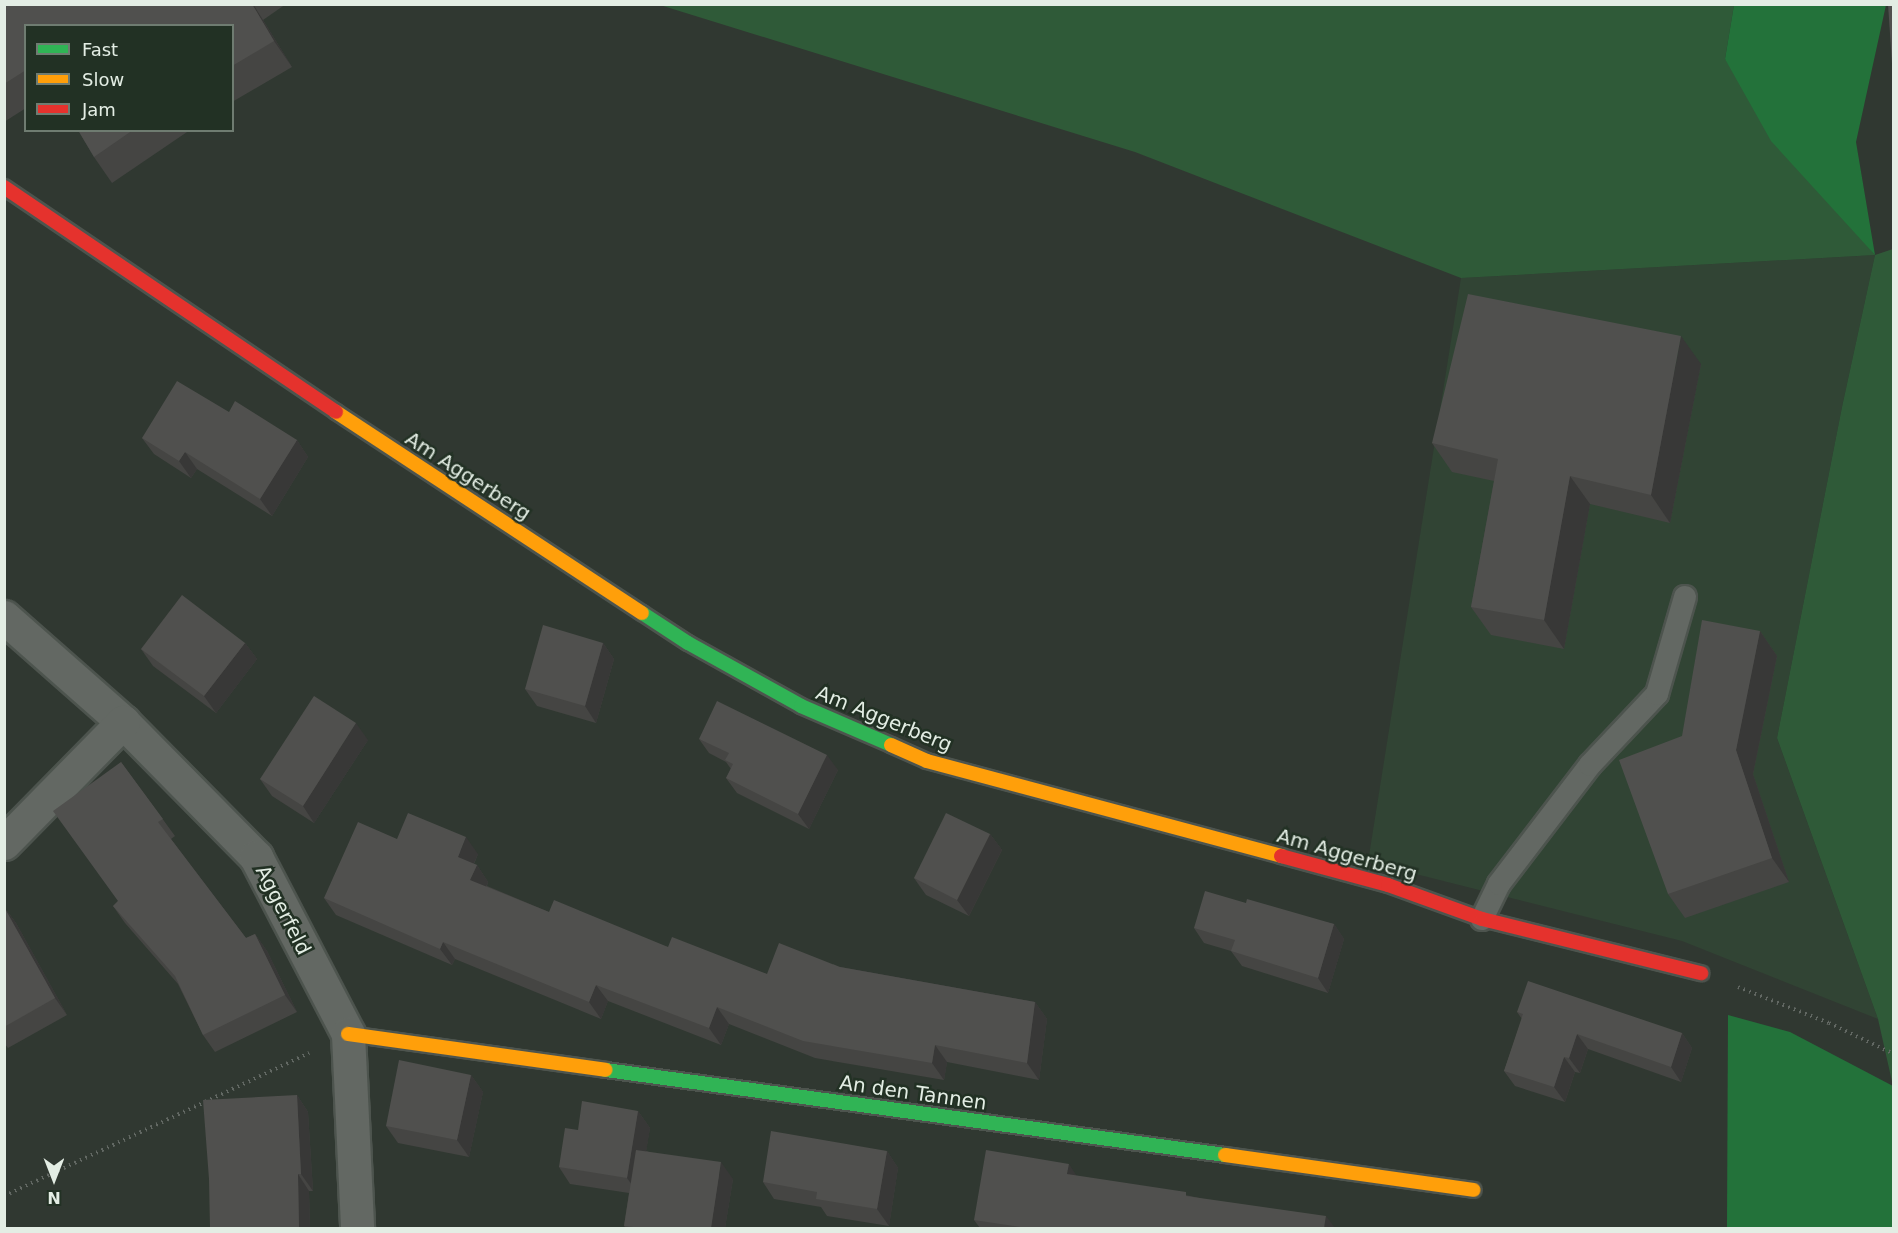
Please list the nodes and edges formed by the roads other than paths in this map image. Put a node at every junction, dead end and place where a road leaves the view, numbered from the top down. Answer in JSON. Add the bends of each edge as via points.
{"nodes":[{"id":1,"x":4,"y":187,"type":"edge"},
{"id":2,"x":1685,"y":597,"type":"dead end"},
{"id":3,"x":4,"y":617,"type":"edge"},
{"id":4,"x":123,"y":722,"type":"junction"},
{"id":5,"x":4,"y":843,"type":"edge"},
{"id":6,"x":1482,"y":919,"type":"junction"},
{"id":7,"x":1701,"y":973,"type":"road end"},
{"id":8,"x":348,"y":1035,"type":"junction"},
{"id":9,"x":1474,"y":1190,"type":"dead end"},
{"id":10,"x":357,"y":1228,"type":"edge"}],
"edges":[{"from":1,"to":6,"type":"street","name":"Am Aggerberg","via":[[352,423],[688,643],[801,706],[927,761],[1388,885]]},
{"from":2,"to":6,"type":"lane","via":[[1657,694],[1590,765],[1499,884]]},
{"from":3,"to":4,"type":"street","name":"Aggerfeld"},
{"from":4,"to":5,"type":"street"},
{"from":4,"to":8,"type":"street","name":"Aggerfeld","via":[[256,857]]},
{"from":6,"to":7,"type":"street","name":"Am Aggerberg"},
{"from":8,"to":9,"type":"street","name":"An den Tannen"},
{"from":8,"to":10,"type":"street","name":"Aggerfeld"}]}
